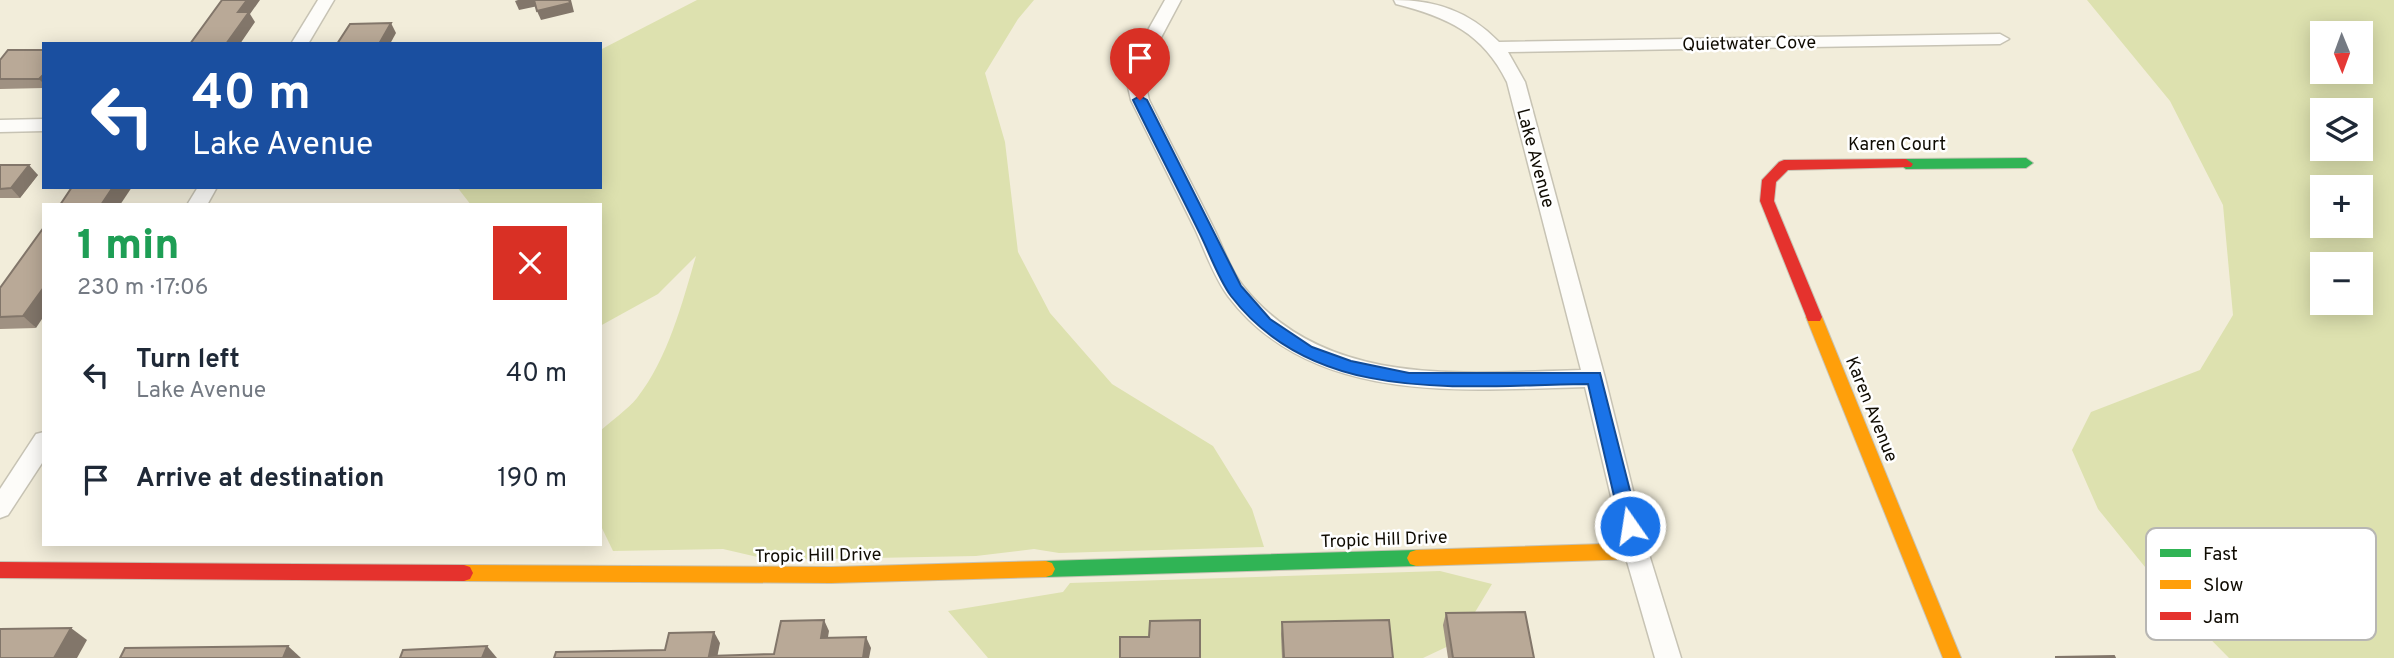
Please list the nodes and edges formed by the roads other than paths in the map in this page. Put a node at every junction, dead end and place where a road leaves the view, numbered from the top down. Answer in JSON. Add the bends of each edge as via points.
{"nodes":[{"id":1,"x":326,"y":0,"type":"edge"},
{"id":2,"x":1173,"y":0,"type":"edge"},
{"id":3,"x":1402,"y":0,"type":"edge"},
{"id":4,"x":2000,"y":39,"type":"dead end"},
{"id":5,"x":300,"y":42,"type":"edge"},
{"id":6,"x":1498,"y":47,"type":"junction"},
{"id":7,"x":42,"y":125,"type":"edge"},
{"id":8,"x":0,"y":126,"type":"edge"},
{"id":9,"x":2025,"y":163,"type":"dead end"},
{"id":10,"x":1771,"y":173,"type":"joint"},
{"id":11,"x":1594,"y":378,"type":"junction"},
{"id":12,"x":42,"y":444,"type":"edge"},
{"id":13,"x":0,"y":508,"type":"edge"},
{"id":14,"x":1636,"y":551,"type":"junction"},
{"id":15,"x":0,"y":570,"type":"edge"},
{"id":16,"x":1668,"y":658,"type":"edge"},
{"id":17,"x":1952,"y":658,"type":"edge"}],
"edges":[{"from":1,"to":5,"type":"street"},
{"from":2,"to":11,"type":"street","via":[[1139,62],[1135,78],[1140,100],[1235,290],[1265,324],[1306,351],[1350,368],[1409,379]]},
{"from":3,"to":6,"type":"street","name":"Lake Avenue","via":[[1453,16]]},
{"from":4,"to":6,"type":"street","name":"Quietwater Cove"},
{"from":6,"to":11,"type":"street","name":"Lake Avenue","via":[[1516,82]]},
{"from":7,"to":8,"type":"street"},
{"from":9,"to":10,"type":"street","name":"Karen Court","via":[[1809,163],[1784,165]]},
{"from":10,"to":17,"type":"street","name":"Karen Avenue","via":[[1767,201]]},
{"from":11,"to":14,"type":"street","name":"Lake Avenue"},
{"from":12,"to":13,"type":"street"},
{"from":14,"to":15,"type":"street","name":"Tropic Hill Drive","via":[[831,575]]},
{"from":14,"to":16,"type":"street","name":"Lake Avenue"}]}
